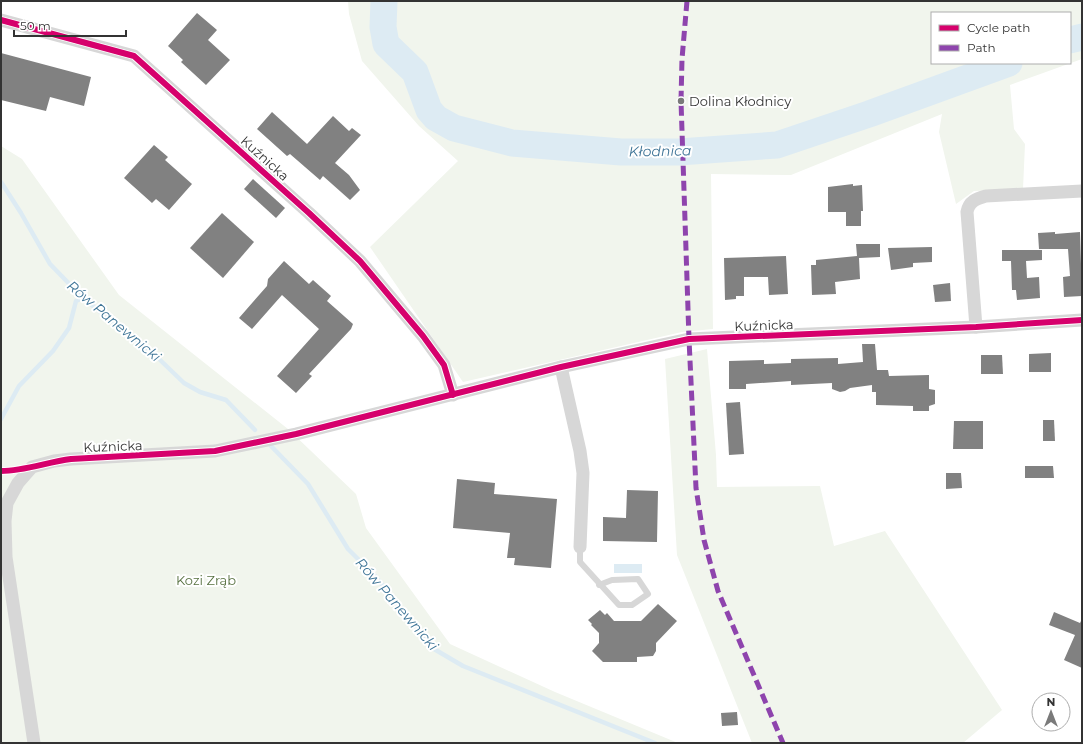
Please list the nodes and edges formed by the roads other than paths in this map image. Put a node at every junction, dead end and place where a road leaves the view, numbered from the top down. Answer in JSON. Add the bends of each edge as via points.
{"nodes":[{"id":1,"x":1,"y":20,"type":"edge"},
{"id":2,"x":1082,"y":191,"type":"edge"},
{"id":3,"x":1082,"y":320,"type":"edge"},
{"id":4,"x":976,"y":327,"type":"junction"},
{"id":5,"x":561,"y":368,"type":"junction"},
{"id":6,"x":453,"y":395,"type":"junction"},
{"id":7,"x":580,"y":547,"type":"joint"},
{"id":8,"x":599,"y":585,"type":"junction"},
{"id":9,"x":34,"y":743,"type":"edge"}],
"edges":[{"from":1,"to":6,"type":"street","name":"Kuźnicka","via":[[134,56],[360,261],[423,336],[444,366]]},
{"from":2,"to":4,"type":"street","via":[[986,196],[973,200],[967,212]]},
{"from":3,"to":4,"type":"street","name":"Kuźnicka"},
{"from":4,"to":5,"type":"street","name":"Kuźnicka","via":[[689,339]]},
{"from":5,"to":6,"type":"street","name":"Kuźnicka"},
{"from":5,"to":7,"type":"street","via":[[583,473]]},
{"from":6,"to":9,"type":"street","name":"Kuźnicka","via":[[215,452],[71,459],[32,467],[18,483],[7,503],[4,539]]},
{"from":7,"to":8,"type":"lane","via":[[580,562]]},
{"from":8,"to":8,"type":"lane","via":[[619,605],[632,605],[648,594],[638,579],[612,580]]}]}
